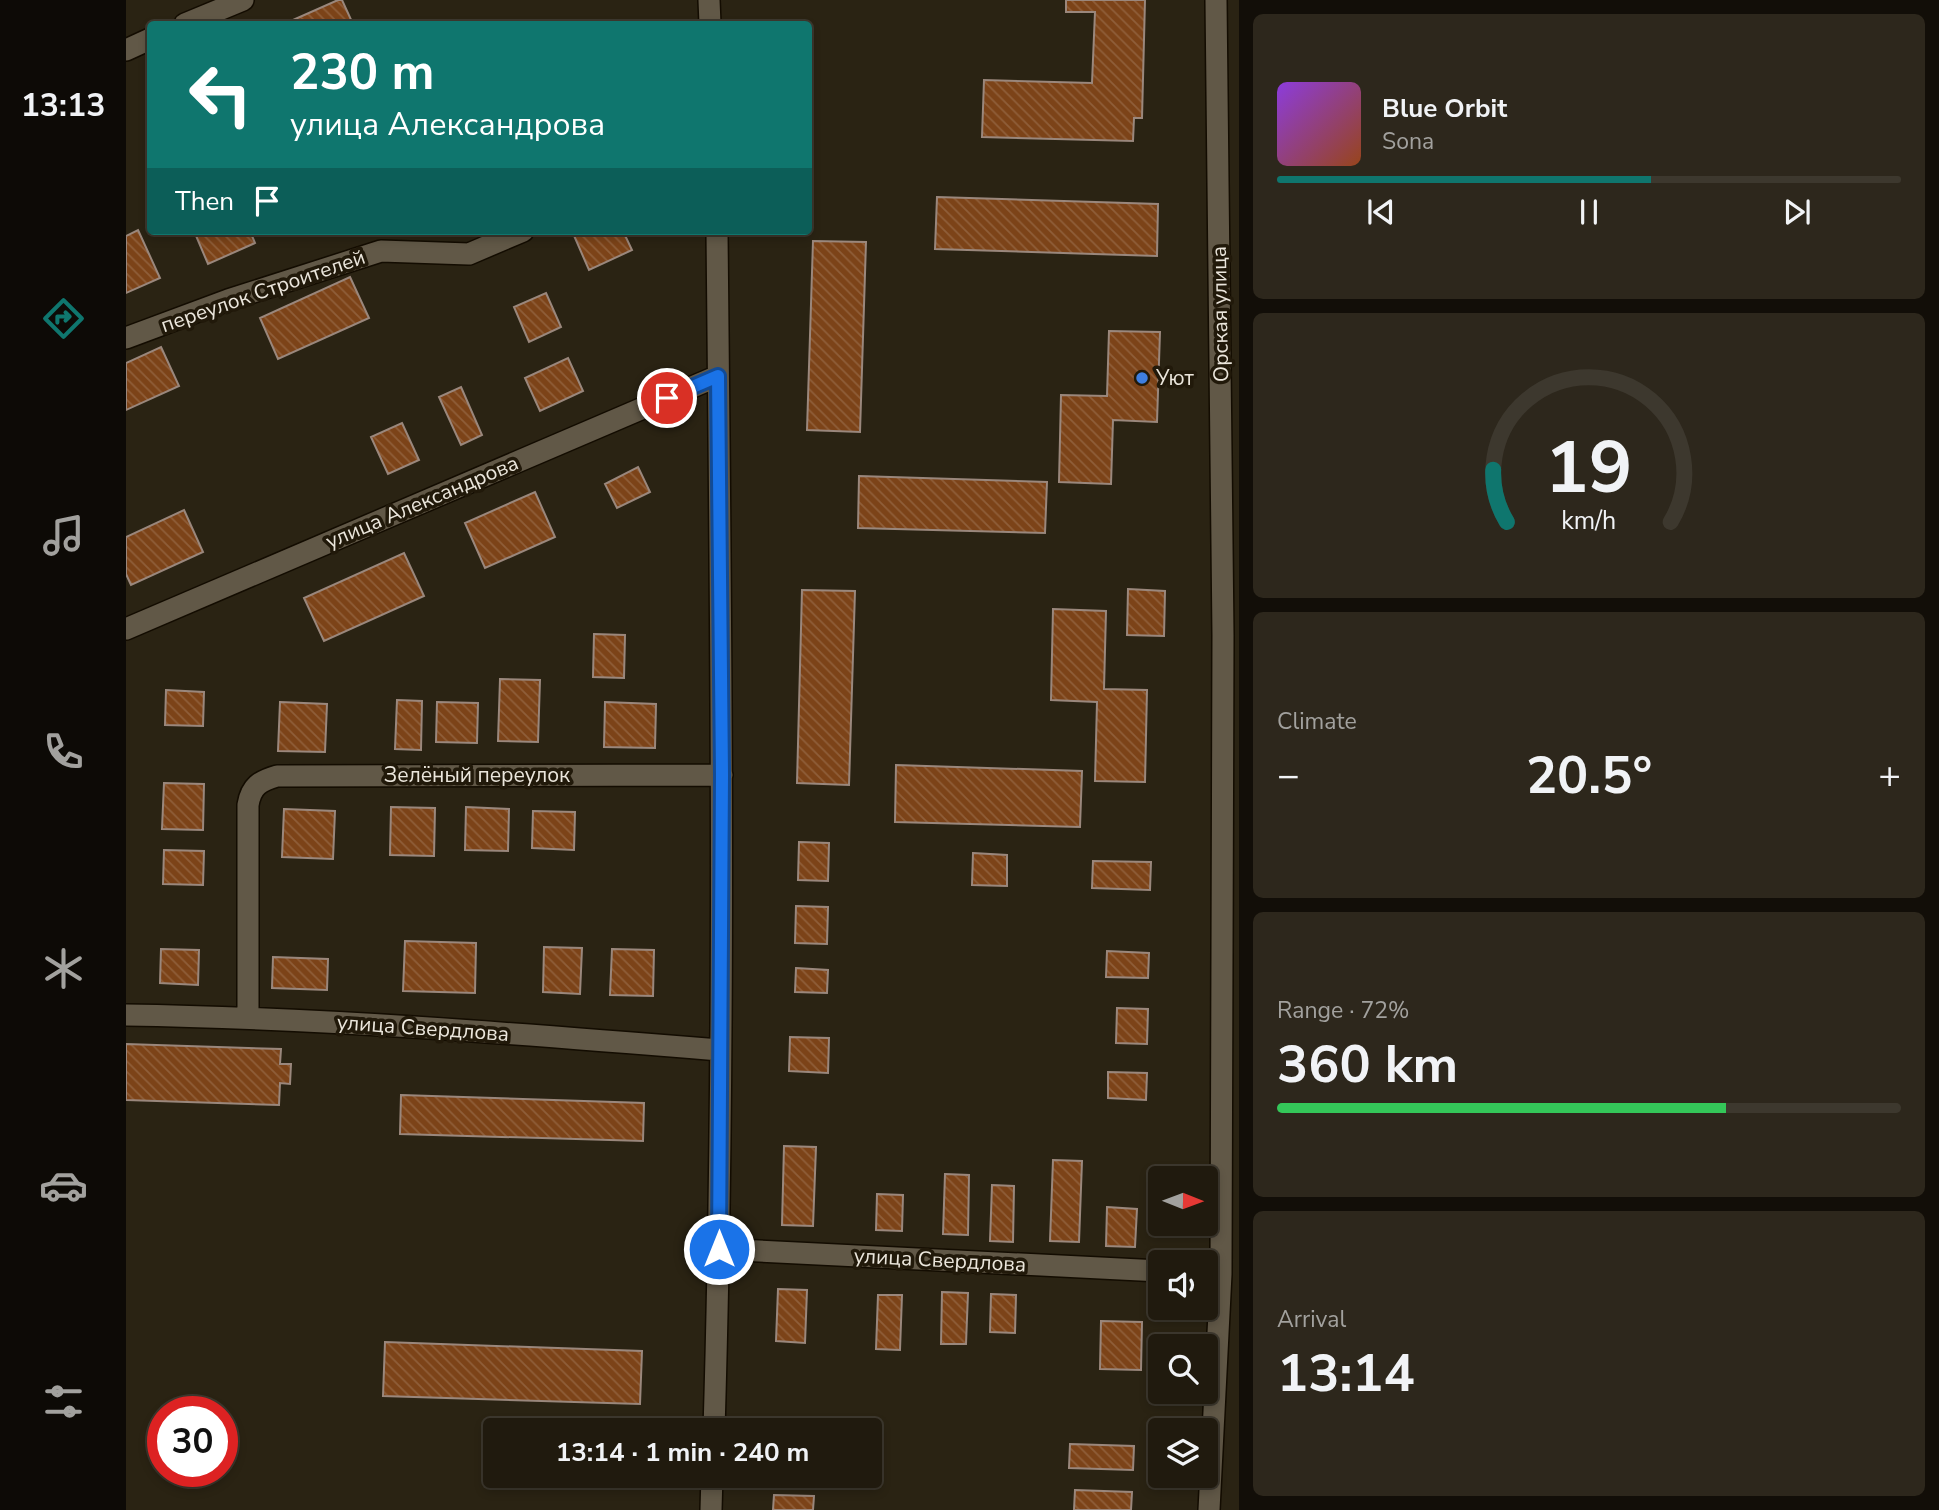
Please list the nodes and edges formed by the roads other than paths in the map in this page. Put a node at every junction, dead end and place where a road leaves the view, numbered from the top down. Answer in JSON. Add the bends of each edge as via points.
{"nodes":[{"id":1,"x":243,"y":0,"type":"edge"},
{"id":2,"x":709,"y":0,"type":"edge"},
{"id":3,"x":1216,"y":0,"type":"edge"},
{"id":4,"x":192,"y":21,"type":"edge"},
{"id":5,"x":710,"y":21,"type":"edge"},
{"id":6,"x":147,"y":40,"type":"edge"},
{"id":7,"x":126,"y":50,"type":"edge"},
{"id":8,"x":514,"y":235,"type":"edge"},
{"id":9,"x":716,"y":235,"type":"edge"},
{"id":10,"x":126,"y":338,"type":"edge"},
{"id":11,"x":718,"y":376,"type":"junction"},
{"id":12,"x":1230,"y":524,"type":"edge"},
{"id":13,"x":126,"y":629,"type":"edge"},
{"id":14,"x":722,"y":775,"type":"junction"},
{"id":15,"x":1231,"y":827,"type":"edge"},
{"id":16,"x":126,"y":1015,"type":"edge"},
{"id":17,"x":248,"y":1017,"type":"junction"},
{"id":18,"x":720,"y":1050,"type":"junction"},
{"id":19,"x":719,"y":1249,"type":"junction"},
{"id":20,"x":1214,"y":1250,"type":"edge"},
{"id":21,"x":1148,"y":1270,"type":"edge"},
{"id":22,"x":1212,"y":1320,"type":"edge"},
{"id":23,"x":713,"y":1418,"type":"edge"},
{"id":24,"x":712,"y":1488,"type":"edge"},
{"id":25,"x":711,"y":1510,"type":"edge"},
{"id":26,"x":1209,"y":1510,"type":"edge"}],
"edges":[{"from":1,"to":4,"type":"street"},
{"from":2,"to":5,"type":"street"},
{"from":3,"to":12,"type":"street","name":"Орская улица"},
{"from":6,"to":7,"type":"street"},
{"from":8,"to":10,"type":"street","name":"переулок Строителей","via":[[469,254],[381,251]]},
{"from":9,"to":11,"type":"street"},
{"from":11,"to":13,"type":"street","name":"улица Александрова"},
{"from":11,"to":14,"type":"street"},
{"from":12,"to":15,"type":"street","name":"Орская улица"},
{"from":14,"to":17,"type":"street","name":"Зелёный переулок","via":[[277,776],[256,786],[248,805]]},
{"from":14,"to":18,"type":"street"},
{"from":15,"to":20,"type":"street","name":"Орская улица"},
{"from":16,"to":17,"type":"street","name":"улица Свердлова"},
{"from":17,"to":18,"type":"street","name":"улица Свердлова"},
{"from":18,"to":19,"type":"street"},
{"from":19,"to":21,"type":"street","name":"улица Свердлова"},
{"from":19,"to":23,"type":"street"},
{"from":22,"to":26,"type":"street","name":"Орская улица"},
{"from":24,"to":25,"type":"street"}]}
